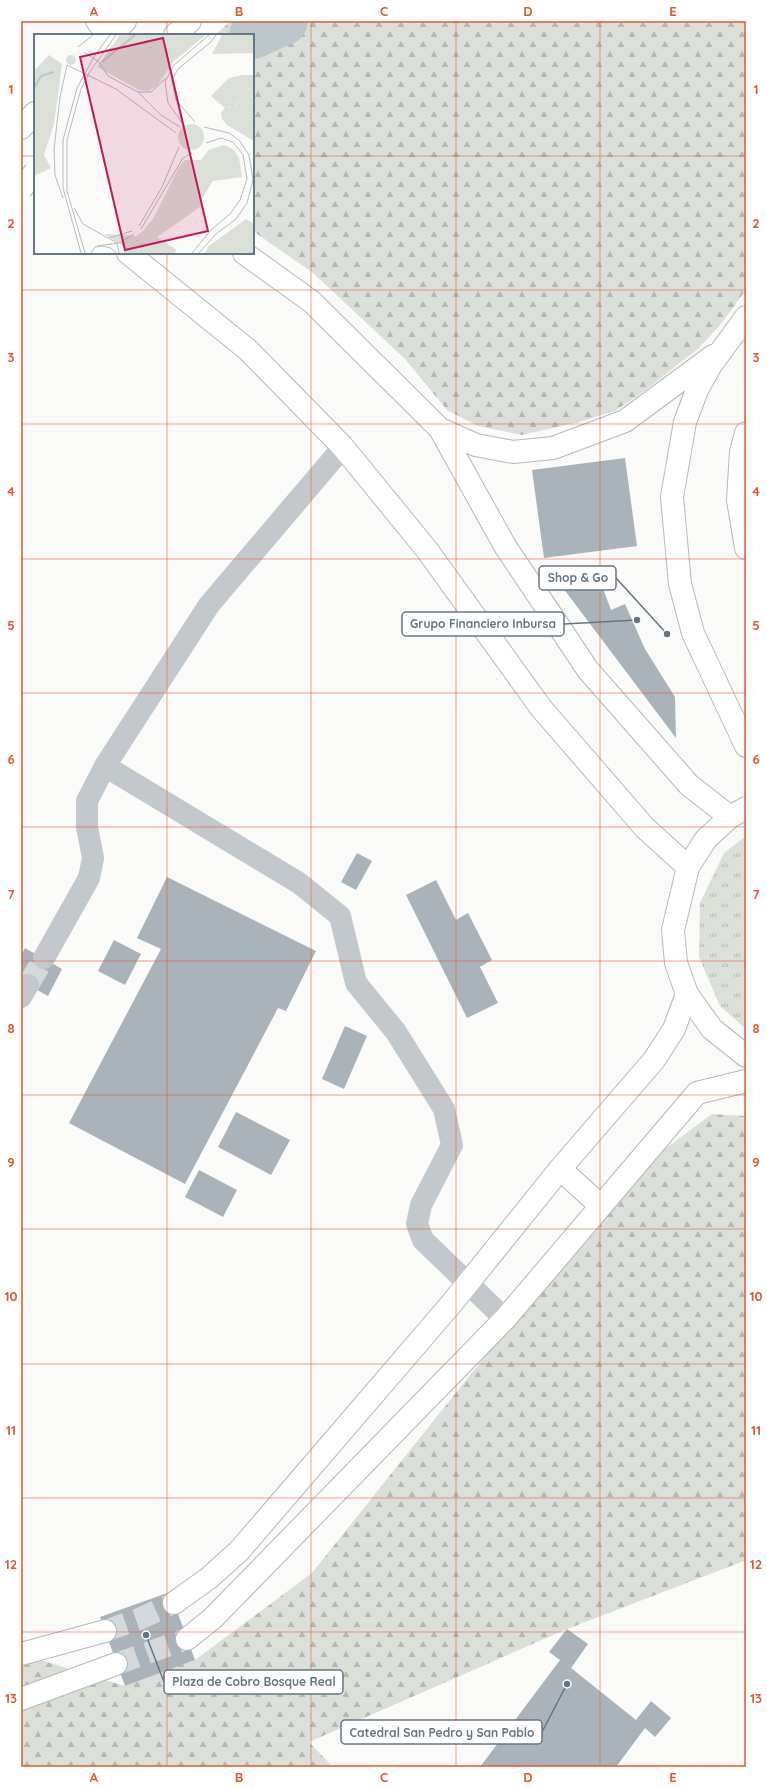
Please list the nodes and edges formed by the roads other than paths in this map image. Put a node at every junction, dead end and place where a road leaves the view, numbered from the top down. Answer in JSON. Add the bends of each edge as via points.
{"nodes":[{"id":1,"x":96,"y":21,"type":"edge"},
{"id":2,"x":125,"y":21,"type":"edge"},
{"id":3,"x":190,"y":21,"type":"edge"},
{"id":4,"x":109,"y":34,"type":"edge"},
{"id":5,"x":111,"y":34,"type":"edge"},
{"id":6,"x":176,"y":34,"type":"edge"},
{"id":7,"x":34,"y":114,"type":"edge"},
{"id":8,"x":21,"y":128,"type":"edge"},
{"id":9,"x":21,"y":171,"type":"edge"},
{"id":10,"x":34,"y":173,"type":"edge"},
{"id":11,"x":34,"y":180,"type":"edge"},
{"id":12,"x":21,"y":189,"type":"edge"},
{"id":13,"x":129,"y":254,"type":"edge"},
{"id":14,"x":245,"y":254,"type":"edge"},
{"id":15,"x":746,"y":317,"type":"edge"},
{"id":16,"x":723,"y":348,"type":"junction"},
{"id":17,"x":440,"y":429,"type":"junction"},
{"id":18,"x":746,"y":433,"type":"edge"},
{"id":19,"x":343,"y":447,"type":"junction"},
{"id":20,"x":746,"y":548,"type":"edge"},
{"id":21,"x":746,"y":746,"type":"edge"},
{"id":22,"x":105,"y":766,"type":"junction"},
{"id":23,"x":738,"y":812,"type":"edge"},
{"id":24,"x":688,"y":867,"type":"junction"},
{"id":25,"x":44,"y":958,"type":"tunnel mouth"},
{"id":26,"x":687,"y":994,"type":"junction"},
{"id":27,"x":746,"y":1056,"type":"edge"},
{"id":28,"x":746,"y":1080,"type":"edge"},
{"id":29,"x":560,"y":1169,"type":"junction"},
{"id":30,"x":601,"y":1206,"type":"junction"},
{"id":31,"x":468,"y":1283,"type":"junction"},
{"id":32,"x":505,"y":1318,"type":"junction"},
{"id":33,"x":239,"y":1551,"type":"junction"},
{"id":34,"x":262,"y":1568,"type":"junction"},
{"id":35,"x":174,"y":1603,"type":"tunnel mouth"},
{"id":36,"x":105,"y":1631,"type":"tunnel mouth"},
{"id":37,"x":187,"y":1639,"type":"tunnel mouth"},
{"id":38,"x":21,"y":1654,"type":"edge"},
{"id":39,"x":116,"y":1664,"type":"tunnel mouth"},
{"id":40,"x":21,"y":1699,"type":"edge"}],
"edges":[{"from":1,"to":4,"type":"main road"},
{"from":2,"to":5,"type":"main road"},
{"from":3,"to":6,"type":"main road"},
{"from":7,"to":8,"type":"main road"},
{"from":9,"to":11,"type":"main road"},
{"from":10,"to":12,"type":"main road","bridge":true},
{"from":13,"to":19,"type":"main road","via":[[248,350]]},
{"from":14,"to":17,"type":"main road","via":[[312,302]]},
{"from":15,"to":16,"type":"main road"},
{"from":16,"to":17,"type":"main road","via":[[625,421],[553,448],[514,452],[476,445]]},
{"from":16,"to":21,"type":"main road","via":[[697,390],[685,422],[672,497],[680,584],[693,633]]},
{"from":17,"to":23,"type":"main road","via":[[505,546],[588,670],[689,785]]},
{"from":18,"to":20,"type":"main road","via":[[741,452],[738,500]]},
{"from":19,"to":22,"type":"lane","via":[[209,605]]},
{"from":19,"to":24,"type":"main road","via":[[427,550],[541,708],[645,828]]},
{"from":22,"to":25,"type":"lane","via":[[87,802],[87,827],[93,858],[90,878]]},
{"from":22,"to":31,"type":"lane","via":[[299,882],[340,916],[356,983],[396,1032],[444,1108],[452,1145],[421,1205],[417,1224],[423,1240]]},
{"from":23,"to":24,"type":"main road","via":[[706,839]]},
{"from":24,"to":26,"type":"main road","via":[[673,930],[676,963]]},
{"from":26,"to":27,"type":"main road","via":[[712,1029]]},
{"from":26,"to":29,"type":"main road","via":[[674,1029],[654,1060]]},
{"from":28,"to":30,"type":"main road","via":[[697,1093]]},
{"from":29,"to":30,"type":"main road"},
{"from":29,"to":31,"type":"main road"},
{"from":30,"to":32,"type":"main road"},
{"from":31,"to":32,"type":"lane"},
{"from":31,"to":33,"type":"main road"},
{"from":32,"to":34,"type":"main road"},
{"from":33,"to":34,"type":"main road"},
{"from":33,"to":35,"type":"main road","via":[[209,1578]]},
{"from":34,"to":37,"type":"main road","via":[[213,1618]]},
{"from":36,"to":38,"type":"main road"},
{"from":39,"to":40,"type":"main road"}]}
